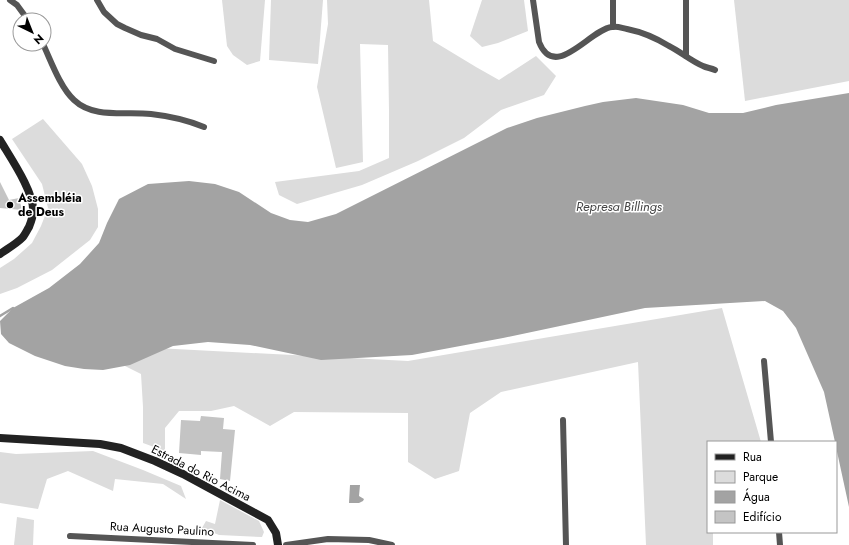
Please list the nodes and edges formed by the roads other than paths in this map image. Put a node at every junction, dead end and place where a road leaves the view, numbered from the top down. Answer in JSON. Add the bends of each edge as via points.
{"nodes":[{"id":1,"x":10,"y":0,"type":"edge"},
{"id":2,"x":98,"y":0,"type":"edge"},
{"id":3,"x":533,"y":0,"type":"edge"},
{"id":4,"x":613,"y":0,"type":"edge"},
{"id":5,"x":686,"y":0,"type":"edge"},
{"id":6,"x":22,"y":12,"type":"edge"},
{"id":7,"x":613,"y":27,"type":"junction"},
{"id":8,"x":47,"y":52,"type":"edge"},
{"id":9,"x":686,"y":56,"type":"junction"},
{"id":10,"x":214,"y":61,"type":"dead end"},
{"id":11,"x":715,"y":70,"type":"dead end"},
{"id":12,"x":204,"y":127,"type":"dead end"},
{"id":13,"x":0,"y":140,"type":"edge"},
{"id":14,"x":0,"y":254,"type":"edge"},
{"id":15,"x":764,"y":361,"type":"dead end"},
{"id":16,"x":563,"y":420,"type":"dead end"},
{"id":17,"x":0,"y":438,"type":"edge"},
{"id":18,"x":771,"y":441,"type":"edge"},
{"id":19,"x":779,"y":533,"type":"edge"},
{"id":20,"x":70,"y":536,"type":"dead end"},
{"id":21,"x":253,"y":545,"type":"edge"},
{"id":22,"x":278,"y":545,"type":"edge"},
{"id":23,"x":286,"y":545,"type":"edge"},
{"id":24,"x":392,"y":545,"type":"edge"},
{"id":25,"x":566,"y":545,"type":"edge"},
{"id":26,"x":780,"y":545,"type":"edge"}],
"edges":[{"from":1,"to":6,"type":"street"},
{"from":2,"to":10,"type":"street","via":[[104,12],[117,24],[157,39],[175,49]]},
{"from":3,"to":7,"type":"street","via":[[539,42],[545,53],[550,56],[567,55],[603,30]]},
{"from":4,"to":7,"type":"street"},
{"from":5,"to":9,"type":"street"},
{"from":7,"to":9,"type":"street","via":[[646,34]]},
{"from":8,"to":12,"type":"street","via":[[65,88],[74,100],[87,108],[104,113],[164,116]]},
{"from":9,"to":11,"type":"street"},
{"from":13,"to":14,"type":"main road","via":[[30,193],[33,213],[22,238]]},
{"from":15,"to":18,"type":"street"},
{"from":16,"to":25,"type":"street"},
{"from":17,"to":22,"type":"main road","name":"Estrada do Rio Acima","via":[[100,444],[131,452],[183,474],[268,520],[276,533]]},
{"from":19,"to":26,"type":"street"},
{"from":20,"to":21,"type":"street","name":"Rua Augusto Paulino"},
{"from":23,"to":24,"type":"street","via":[[328,539],[369,540]]}]}
